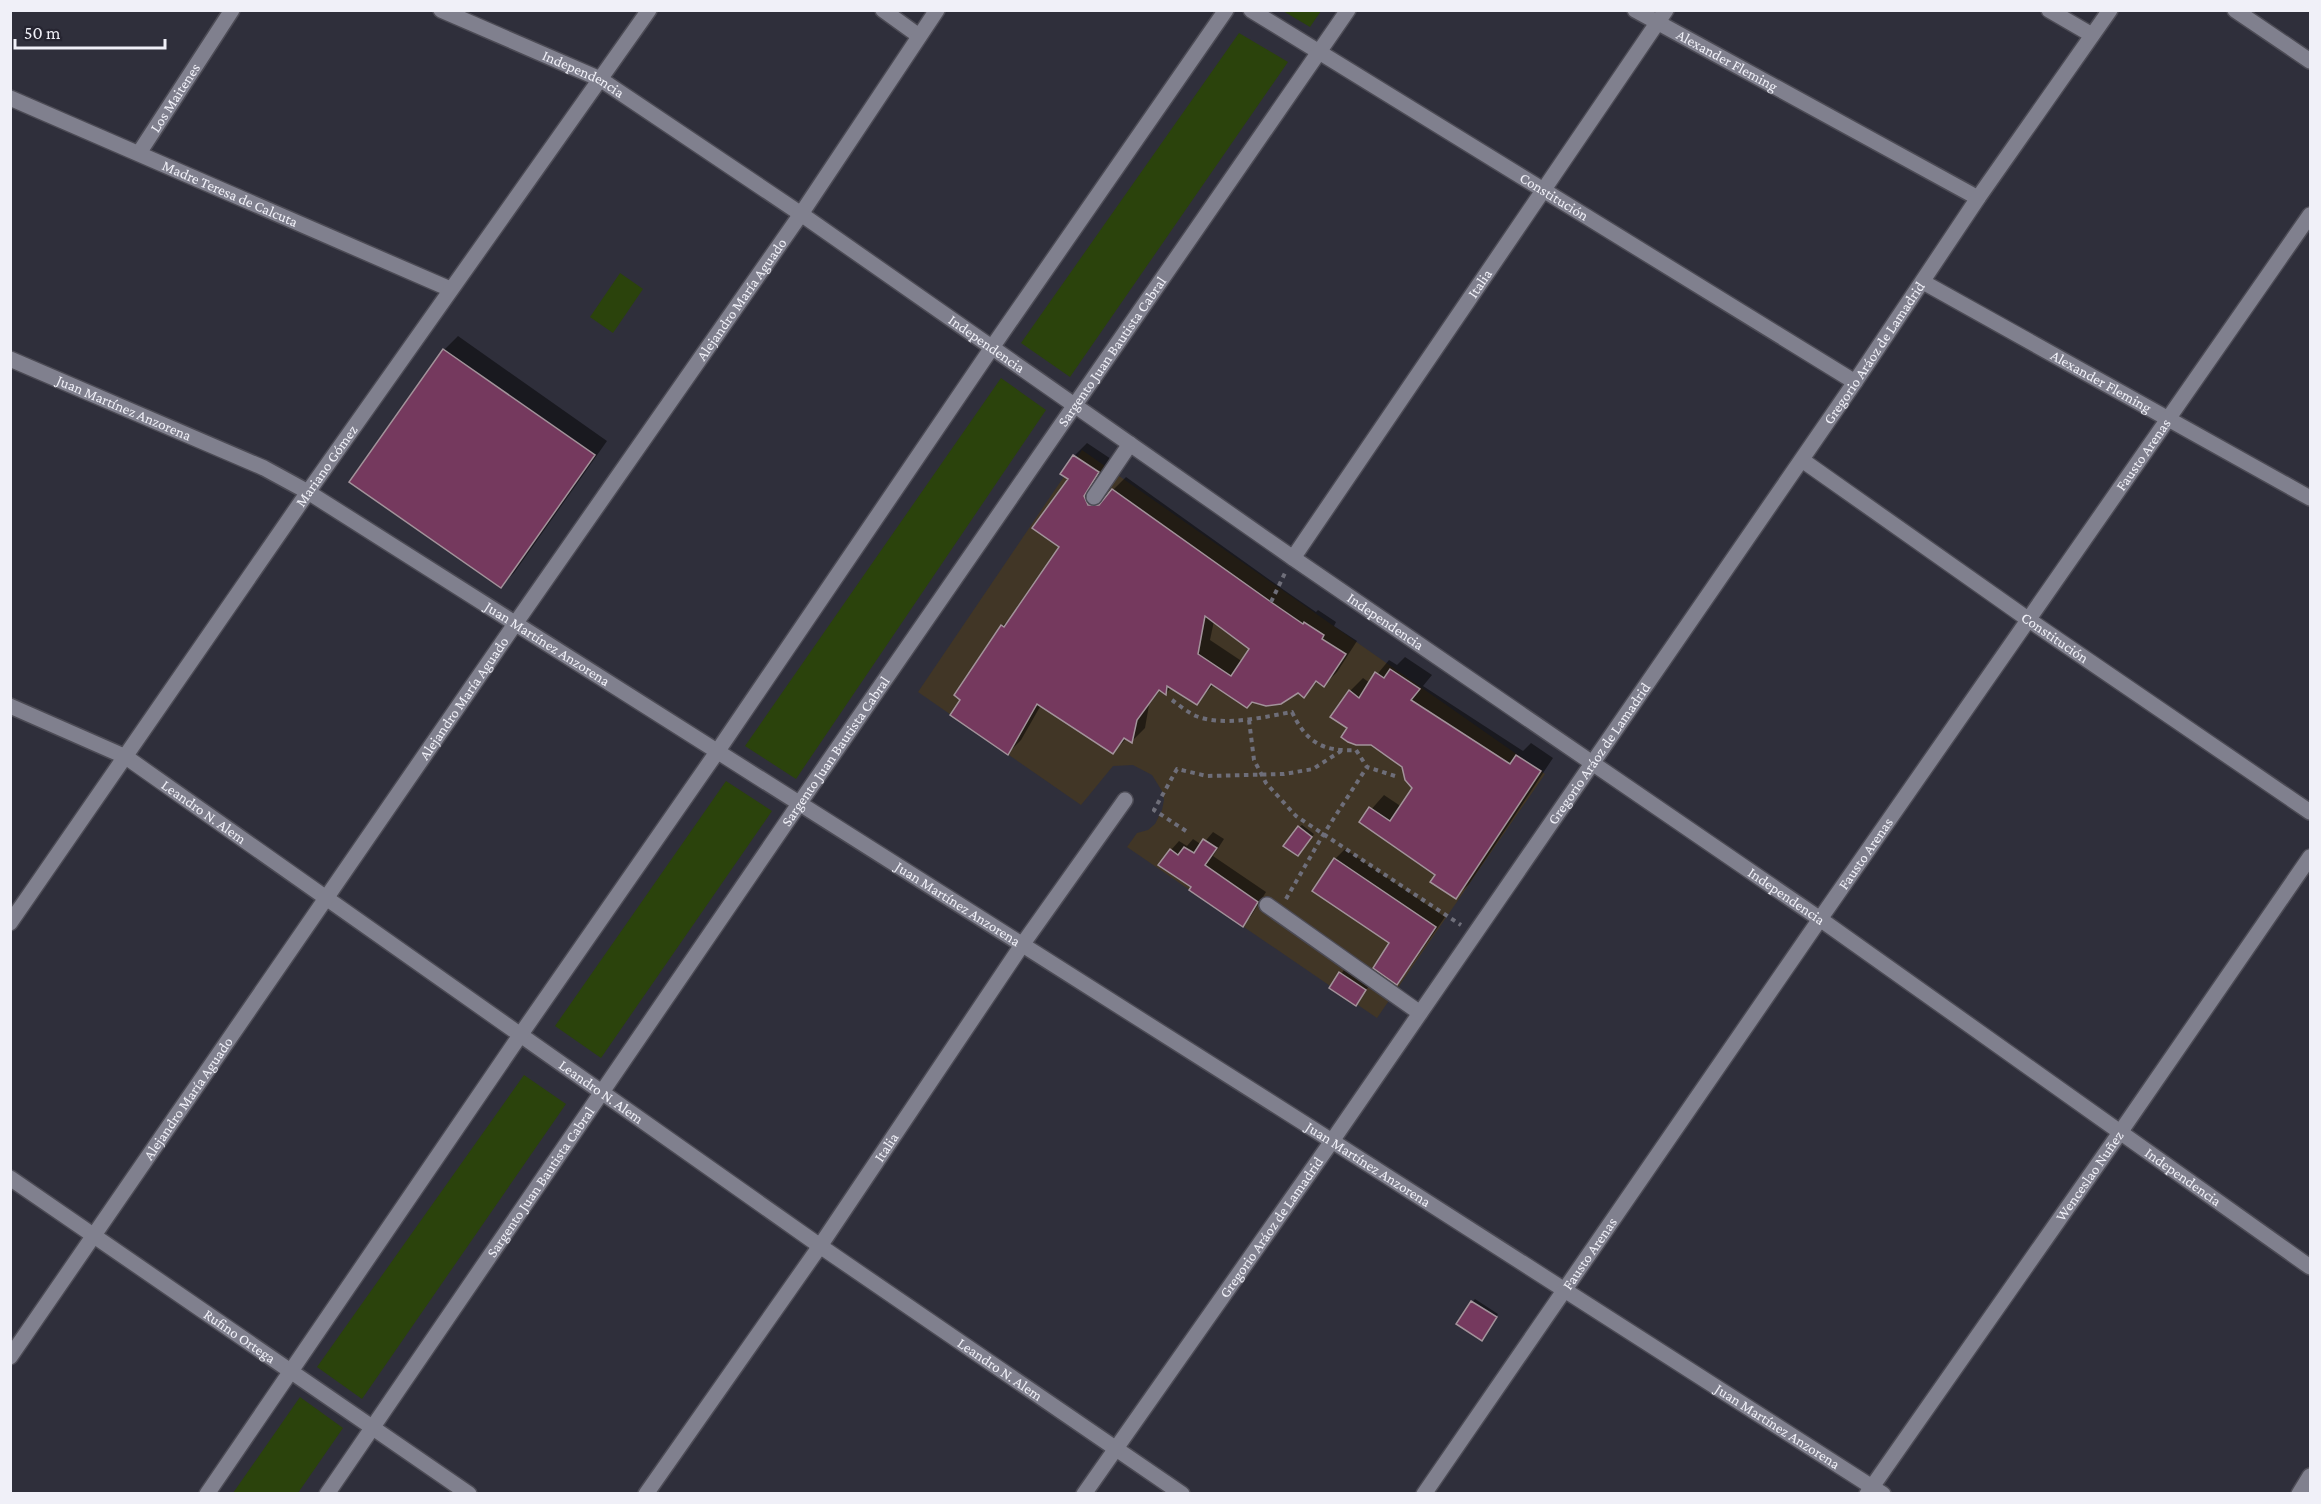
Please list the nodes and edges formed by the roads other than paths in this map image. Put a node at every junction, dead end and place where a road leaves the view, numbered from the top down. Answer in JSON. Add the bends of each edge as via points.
{"nodes":[{"id":1,"x":232,"y":10,"type":"edge"},
{"id":2,"x":441,"y":10,"type":"edge"},
{"id":3,"x":649,"y":10,"type":"edge"},
{"id":4,"x":883,"y":10,"type":"edge"},
{"id":5,"x":937,"y":10,"type":"edge"},
{"id":6,"x":1226,"y":10,"type":"edge"},
{"id":7,"x":1251,"y":10,"type":"edge"},
{"id":8,"x":1348,"y":10,"type":"edge"},
{"id":9,"x":1635,"y":10,"type":"edge"},
{"id":10,"x":2049,"y":10,"type":"edge"},
{"id":11,"x":2110,"y":10,"type":"edge"},
{"id":12,"x":2235,"y":10,"type":"edge"},
{"id":13,"x":1662,"y":17,"type":"edge"},
{"id":14,"x":2092,"y":35,"type":"junction"},
{"id":15,"x":919,"y":36,"type":"junction"},
{"id":16,"x":1319,"y":53,"type":"junction"},
{"id":17,"x":2310,"y":61,"type":"edge"},
{"id":18,"x":600,"y":79,"type":"junction"},
{"id":19,"x":10,"y":98,"type":"edge"},
{"id":20,"x":139,"y":153,"type":"junction"},
{"id":21,"x":1544,"y":190,"type":"junction"},
{"id":22,"x":1978,"y":198,"type":"junction"},
{"id":23,"x":801,"y":214,"type":"junction"},
{"id":24,"x":2310,"y":215,"type":"edge"},
{"id":25,"x":1923,"y":282,"type":"junction"},
{"id":26,"x":450,"y":289,"type":"junction"},
{"id":27,"x":993,"y":346,"type":"junction"},
{"id":28,"x":10,"y":359,"type":"edge"},
{"id":29,"x":1855,"y":382,"type":"junction"},
{"id":30,"x":1075,"y":405,"type":"junction"},
{"id":31,"x":2170,"y":419,"type":"junction"},
{"id":32,"x":1130,"y":444,"type":"junction"},
{"id":33,"x":1802,"y":460,"type":"junction"},
{"id":34,"x":308,"y":492,"type":"junction"},
{"id":35,"x":1094,"y":497,"type":"dead end"},
{"id":36,"x":2310,"y":498,"type":"edge"},
{"id":37,"x":1293,"y":558,"type":"junction"},
{"id":38,"x":2029,"y":620,"type":"junction"},
{"id":39,"x":515,"y":624,"type":"junction"},
{"id":40,"x":10,"y":706,"type":"edge"},
{"id":41,"x":717,"y":752,"type":"junction"},
{"id":42,"x":126,"y":757,"type":"junction"},
{"id":43,"x":1591,"y":763,"type":"junction"},
{"id":44,"x":1125,"y":800,"type":"dead end"},
{"id":45,"x":799,"y":804,"type":"junction"},
{"id":46,"x":2310,"y":812,"type":"edge"},
{"id":47,"x":2310,"y":857,"type":"edge"},
{"id":48,"x":326,"y":897,"type":"junction"},
{"id":49,"x":1273,"y":909,"type":"road end"},
{"id":50,"x":1820,"y":919,"type":"junction"},
{"id":51,"x":10,"y":923,"type":"edge"},
{"id":52,"x":1022,"y":945,"type":"junction"},
{"id":53,"x":1420,"y":1013,"type":"junction"},
{"id":54,"x":521,"y":1034,"type":"junction"},
{"id":55,"x":603,"y":1092,"type":"junction"},
{"id":56,"x":2120,"y":1134,"type":"junction"},
{"id":57,"x":1332,"y":1141,"type":"junction"},
{"id":58,"x":10,"y":1178,"type":"edge"},
{"id":59,"x":96,"y":1235,"type":"junction"},
{"id":60,"x":820,"y":1246,"type":"junction"},
{"id":61,"x":2310,"y":1268,"type":"edge"},
{"id":62,"x":1564,"y":1290,"type":"junction"},
{"id":63,"x":10,"y":1357,"type":"edge"},
{"id":64,"x":291,"y":1369,"type":"junction"},
{"id":65,"x":372,"y":1426,"type":"junction"},
{"id":66,"x":1116,"y":1448,"type":"junction"},
{"id":67,"x":2310,"y":1476,"type":"edge"},
{"id":68,"x":1874,"y":1491,"type":"edge"},
{"id":69,"x":207,"y":1494,"type":"edge"},
{"id":70,"x":327,"y":1494,"type":"edge"},
{"id":71,"x":469,"y":1494,"type":"edge"},
{"id":72,"x":646,"y":1494,"type":"edge"},
{"id":73,"x":1084,"y":1494,"type":"edge"},
{"id":74,"x":1182,"y":1494,"type":"edge"},
{"id":75,"x":1424,"y":1494,"type":"edge"},
{"id":76,"x":2299,"y":1494,"type":"edge"}],
"edges":[{"from":1,"to":20,"type":"street","name":"Los Maitenes"},
{"from":2,"to":18,"type":"street","name":"Independencia"},
{"from":3,"to":18,"type":"street","name":"Mariano Gómez"},
{"from":4,"to":15,"type":"street"},
{"from":5,"to":15,"type":"street","name":"Alejandro María Aguado"},
{"from":6,"to":27,"type":"street"},
{"from":7,"to":16,"type":"street","name":"Constitución"},
{"from":8,"to":16,"type":"street","name":"Sargento Juan Bautista Cabral"},
{"from":9,"to":13,"type":"street","name":"Alexander Fleming"},
{"from":10,"to":14,"type":"street"},
{"from":11,"to":14,"type":"street","name":"Gregorio Aráoz de Lamadrid"},
{"from":12,"to":17,"type":"street"},
{"from":13,"to":21,"type":"street","name":"Italia"},
{"from":13,"to":22,"type":"street","name":"Alexander Fleming"},
{"from":14,"to":22,"type":"street","name":"Gregorio Aráoz de Lamadrid"},
{"from":15,"to":23,"type":"street","name":"Alejandro María Aguado"},
{"from":16,"to":21,"type":"street","name":"Constitución"},
{"from":16,"to":30,"type":"street","name":"Sargento Juan Bautista Cabral"},
{"from":18,"to":23,"type":"street","name":"Independencia"},
{"from":18,"to":26,"type":"street","name":"Mariano Gómez"},
{"from":19,"to":20,"type":"street","name":"Madre Teresa de Calcuta"},
{"from":20,"to":26,"type":"street","name":"Madre Teresa de Calcuta"},
{"from":21,"to":29,"type":"street","name":"Constitución"},
{"from":21,"to":37,"type":"street","name":"Italia"},
{"from":22,"to":25,"type":"street","name":"Gregorio Aráoz de Lamadrid"},
{"from":23,"to":27,"type":"street","name":"Independencia"},
{"from":23,"to":39,"type":"street","name":"Alejandro María Aguado"},
{"from":24,"to":31,"type":"street","name":"Fausto Arenas"},
{"from":25,"to":29,"type":"street","name":"Gregorio Aráoz de Lamadrid"},
{"from":25,"to":31,"type":"street","name":"Alexander Fleming"},
{"from":26,"to":34,"type":"street","name":"Mariano Gómez"},
{"from":27,"to":30,"type":"street","name":"Independencia"},
{"from":27,"to":41,"type":"street"},
{"from":28,"to":34,"type":"street","name":"Juan Martínez Anzorena","via":[[264,468]]},
{"from":29,"to":33,"type":"street","name":"Gregorio Aráoz de Lamadrid"},
{"from":30,"to":32,"type":"street","name":"Independencia"},
{"from":30,"to":45,"type":"street","name":"Sargento Juan Bautista Cabral"},
{"from":31,"to":36,"type":"street","name":"Alexander Fleming"},
{"from":31,"to":38,"type":"street","name":"Fausto Arenas"},
{"from":32,"to":35,"type":"street"},
{"from":32,"to":37,"type":"street","name":"Independencia"},
{"from":33,"to":38,"type":"street","name":"Constitución"},
{"from":33,"to":43,"type":"street","name":"Gregorio Aráoz de Lamadrid"},
{"from":34,"to":39,"type":"street","name":"Juan Martínez Anzorena"},
{"from":34,"to":42,"type":"street","name":"Mariano Gómez"},
{"from":37,"to":43,"type":"street","name":"Independencia"},
{"from":38,"to":46,"type":"street","name":"Constitución"},
{"from":38,"to":50,"type":"street","name":"Fausto Arenas"},
{"from":39,"to":41,"type":"street","name":"Juan Martínez Anzorena"},
{"from":39,"to":48,"type":"street","name":"Alejandro María Aguado"},
{"from":40,"to":42,"type":"street","name":"Leandro N. Alem"},
{"from":41,"to":45,"type":"street","name":"Juan Martínez Anzorena"},
{"from":41,"to":54,"type":"street"},
{"from":42,"to":48,"type":"street","name":"Leandro N. Alem"},
{"from":42,"to":51,"type":"street","name":"Mariano Gómez"},
{"from":43,"to":50,"type":"street","name":"Independencia"},
{"from":43,"to":53,"type":"street","name":"Gregorio Aráoz de Lamadrid"},
{"from":44,"to":52,"type":"street","name":"Italia"},
{"from":45,"to":52,"type":"street","name":"Juan Martínez Anzorena"},
{"from":45,"to":55,"type":"street","name":"Sargento Juan Bautista Cabral"},
{"from":47,"to":56,"type":"street","name":"Wenceslao Nuñez"},
{"from":48,"to":54,"type":"street","name":"Leandro N. Alem"},
{"from":48,"to":59,"type":"street","name":"Alejandro María Aguado"},
{"from":49,"to":53,"type":"street"},
{"from":50,"to":56,"type":"street","name":"Independencia"},
{"from":50,"to":62,"type":"street","name":"Fausto Arenas"},
{"from":52,"to":57,"type":"street","name":"Juan Martínez Anzorena"},
{"from":52,"to":60,"type":"street","name":"Italia"},
{"from":53,"to":57,"type":"street","name":"Gregorio Aráoz de Lamadrid"},
{"from":54,"to":55,"type":"street","name":"Leandro N. Alem"},
{"from":54,"to":64,"type":"street"},
{"from":55,"to":60,"type":"street","name":"Leandro N. Alem"},
{"from":55,"to":65,"type":"street","name":"Sargento Juan Bautista Cabral"},
{"from":56,"to":61,"type":"street","name":"Independencia"},
{"from":56,"to":68,"type":"street","name":"Wenceslao Nuñez"},
{"from":57,"to":62,"type":"street","name":"Juan Martínez Anzorena"},
{"from":57,"to":66,"type":"street","name":"Gregorio Aráoz de Lamadrid"},
{"from":58,"to":59,"type":"street","name":"Rufino Ortega"},
{"from":59,"to":63,"type":"street","name":"Alejandro María Aguado"},
{"from":59,"to":64,"type":"street","name":"Rufino Ortega"},
{"from":60,"to":66,"type":"street","name":"Leandro N. Alem"},
{"from":60,"to":72,"type":"street","name":"Italia"},
{"from":62,"to":68,"type":"street","name":"Juan Martínez Anzorena"},
{"from":62,"to":75,"type":"street","name":"Fausto Arenas"},
{"from":64,"to":65,"type":"street","name":"Rufino Ortega"},
{"from":64,"to":69,"type":"street"},
{"from":65,"to":70,"type":"street","name":"Sargento Juan Bautista Cabral"},
{"from":65,"to":71,"type":"street","name":"Rufino Ortega"},
{"from":66,"to":73,"type":"street","name":"Gregorio Aráoz de Lamadrid"},
{"from":66,"to":74,"type":"street","name":"Leandro N. Alem"},
{"from":67,"to":76,"type":"street"}]}
